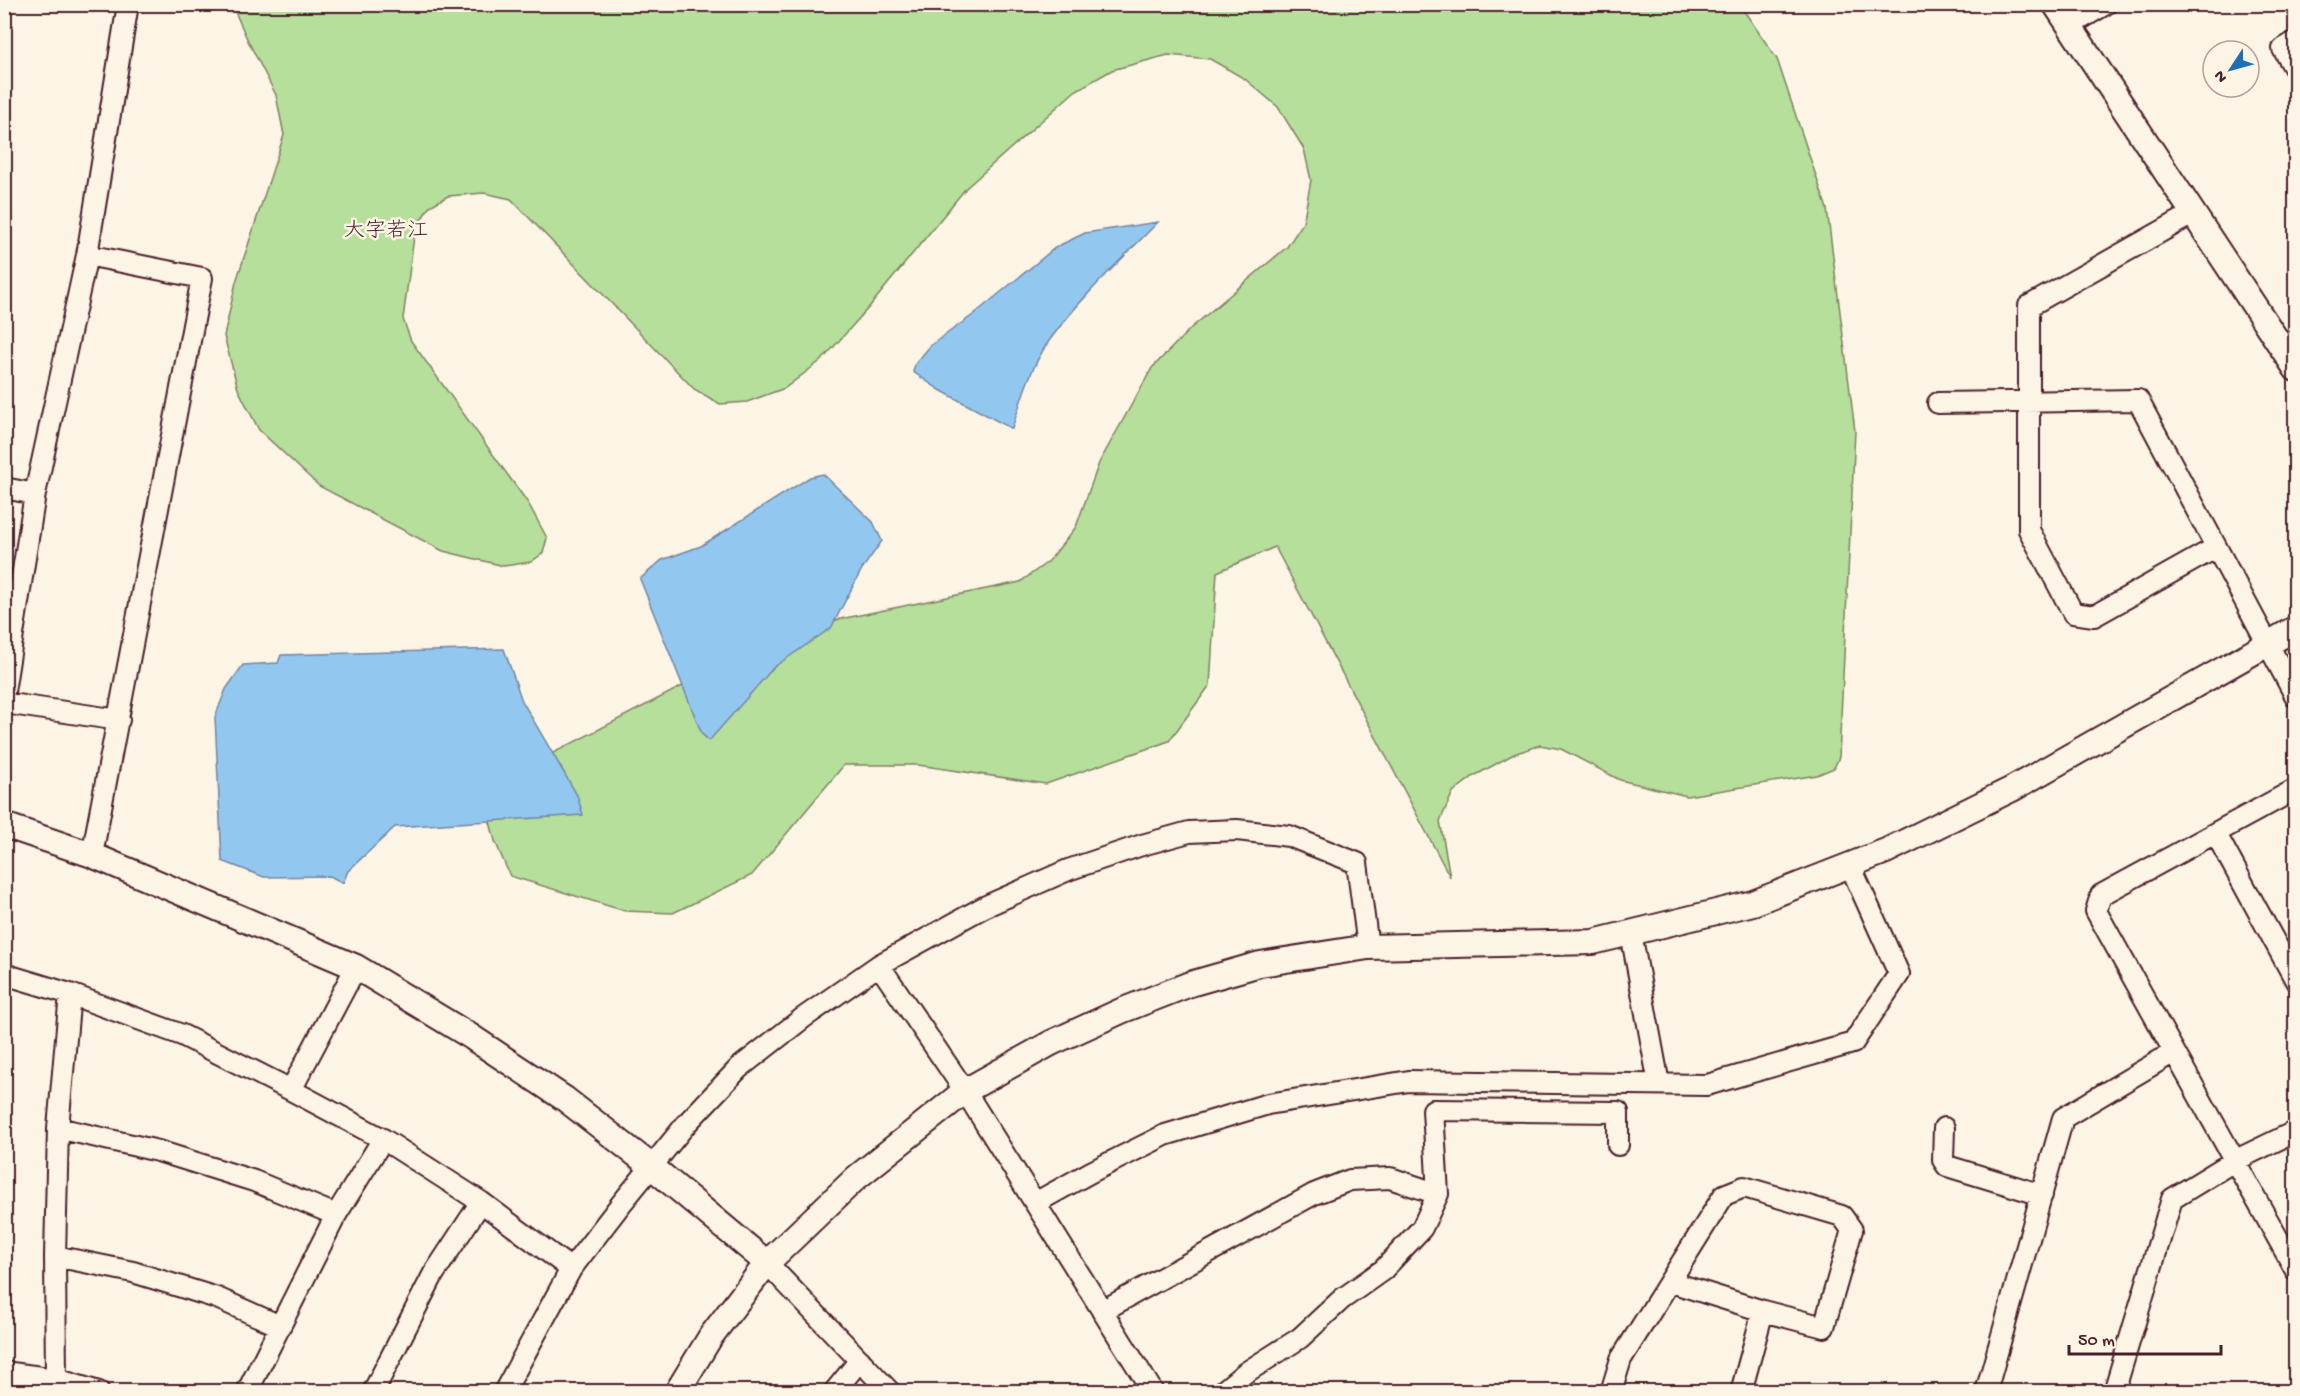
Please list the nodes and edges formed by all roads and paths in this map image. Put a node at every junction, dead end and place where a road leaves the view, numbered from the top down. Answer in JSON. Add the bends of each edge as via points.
{"nodes":[{"id":1,"x":128,"y":4,"type":"edge"},
{"id":2,"x":2055,"y":4,"type":"edge"},
{"id":3,"x":2106,"y":4,"type":"edge"},
{"id":4,"x":2069,"y":26,"type":"junction"},
{"id":5,"x":2295,"y":41,"type":"edge"},
{"id":6,"x":2295,"y":71,"type":"edge"},
{"id":7,"x":2194,"y":213,"type":"junction"},
{"id":8,"x":87,"y":255,"type":"junction"},
{"id":9,"x":2295,"y":369,"type":"edge"},
{"id":10,"x":2028,"y":402,"type":"junction"},
{"id":11,"x":1938,"y":403,"type":"dead end"},
{"id":12,"x":4,"y":488,"type":"edge"},
{"id":13,"x":35,"y":494,"type":"junction"},
{"id":14,"x":2216,"y":548,"type":"junction"},
{"id":15,"x":2295,"y":628,"type":"edge"},
{"id":16,"x":2267,"y":644,"type":"junction"},
{"id":17,"x":4,"y":692,"type":"edge"},
{"id":18,"x":2295,"y":697,"type":"edge"},
{"id":19,"x":4,"y":703,"type":"edge"},
{"id":20,"x":119,"y":720,"type":"junction"},
{"id":21,"x":2295,"y":789,"type":"edge"},
{"id":22,"x":4,"y":825,"type":"edge"},
{"id":23,"x":2216,"y":834,"type":"junction"},
{"id":24,"x":92,"y":855,"type":"junction"},
{"id":25,"x":1850,"y":865,"type":"junction"},
{"id":26,"x":1631,"y":933,"type":"junction"},
{"id":27,"x":1368,"y":947,"type":"junction"},
{"id":28,"x":879,"y":965,"type":"junction"},
{"id":29,"x":356,"y":967,"type":"junction"},
{"id":30,"x":4,"y":974,"type":"edge"},
{"id":31,"x":2295,"y":981,"type":"edge"},
{"id":32,"x":70,"y":994,"type":"junction"},
{"id":33,"x":2174,"y":1052,"type":"junction"},
{"id":34,"x":1659,"y":1084,"type":"junction"},
{"id":35,"x":291,"y":1090,"type":"junction"},
{"id":36,"x":965,"y":1091,"type":"junction"},
{"id":37,"x":58,"y":1128,"type":"junction"},
{"id":38,"x":1944,"y":1128,"type":"dead end"},
{"id":39,"x":2295,"y":1131,"type":"edge"},
{"id":40,"x":383,"y":1139,"type":"junction"},
{"id":41,"x":1618,"y":1145,"type":"dead end"},
{"id":42,"x":2234,"y":1161,"type":"junction"},
{"id":43,"x":651,"y":1166,"type":"junction"},
{"id":44,"x":1438,"y":1194,"type":"junction"},
{"id":45,"x":2042,"y":1194,"type":"junction"},
{"id":46,"x":481,"y":1203,"type":"junction"},
{"id":47,"x":1035,"y":1203,"type":"junction"},
{"id":48,"x":336,"y":1215,"type":"junction"},
{"id":49,"x":55,"y":1256,"type":"junction"},
{"id":50,"x":767,"y":1263,"type":"junction"},
{"id":51,"x":571,"y":1269,"type":"junction"},
{"id":52,"x":2295,"y":1271,"type":"edge"},
{"id":53,"x":1671,"y":1282,"type":"junction"},
{"id":54,"x":1102,"y":1311,"type":"junction"},
{"id":55,"x":1763,"y":1311,"type":"junction"},
{"id":56,"x":280,"y":1326,"type":"junction"},
{"id":57,"x":860,"y":1360,"type":"junction"},
{"id":58,"x":4,"y":1372,"type":"edge"},
{"id":59,"x":56,"y":1379,"type":"junction"},
{"id":60,"x":99,"y":1392,"type":"edge"},
{"id":61,"x":247,"y":1392,"type":"edge"},
{"id":62,"x":373,"y":1392,"type":"edge"},
{"id":63,"x":504,"y":1392,"type":"edge"},
{"id":64,"x":677,"y":1392,"type":"edge"},
{"id":65,"x":834,"y":1392,"type":"edge"},
{"id":66,"x":890,"y":1392,"type":"edge"},
{"id":67,"x":1153,"y":1392,"type":"edge"},
{"id":68,"x":1222,"y":1392,"type":"edge"},
{"id":69,"x":1611,"y":1392,"type":"edge"},
{"id":70,"x":1741,"y":1392,"type":"edge"},
{"id":71,"x":1986,"y":1392,"type":"edge"},
{"id":72,"x":2115,"y":1392,"type":"edge"}],
"edges":[{"from":1,"to":8,"type":"street"},
{"from":2,"to":4,"type":"street"},
{"from":3,"to":4,"type":"street"},
{"from":4,"to":7,"type":"street"},
{"from":5,"to":6,"type":"street","via":[[2283,49]]},
{"from":7,"to":9,"type":"street"},
{"from":7,"to":10,"type":"street","via":[[2029,306]]},
{"from":8,"to":13,"type":"street"},
{"from":8,"to":20,"type":"street","via":[[202,278]]},
{"from":10,"to":11,"type":"street"},
{"from":10,"to":14,"type":"street","via":[[2138,400]]},
{"from":10,"to":14,"type":"street","via":[[2029,530],[2073,613],[2094,616]]},
{"from":12,"to":13,"type":"street"},
{"from":13,"to":17,"type":"street"},
{"from":14,"to":16,"type":"street"},
{"from":15,"to":16,"type":"street"},
{"from":16,"to":18,"type":"street"},
{"from":16,"to":25,"type":"street","via":[[2012,789]]},
{"from":19,"to":20,"type":"street"},
{"from":20,"to":24,"type":"street"},
{"from":21,"to":23,"type":"street"},
{"from":22,"to":24,"type":"street"},
{"from":23,"to":31,"type":"street"},
{"from":23,"to":33,"type":"street","via":[[2101,896],[2096,911]]},
{"from":24,"to":29,"type":"street"},
{"from":25,"to":26,"type":"street","via":[[1753,903]]},
{"from":25,"to":34,"type":"street","via":[[1899,974],[1853,1043],[1707,1085]]},
{"from":26,"to":27,"type":"street","via":[[1593,942]]},
{"from":26,"to":34,"type":"street"},
{"from":27,"to":28,"type":"street","via":[[1356,863],[1289,836],[1189,832],[1068,870],[984,907]]},
{"from":27,"to":36,"type":"street","via":[[1260,964],[1190,984],[1051,1043]]},
{"from":28,"to":36,"type":"street"},
{"from":28,"to":43,"type":"street","via":[[739,1068]]},
{"from":29,"to":35,"type":"street"},
{"from":29,"to":43,"type":"street","via":[[565,1099]]},
{"from":30,"to":32,"type":"street"},
{"from":32,"to":35,"type":"street","via":[[182,1035]]},
{"from":32,"to":37,"type":"street"},
{"from":33,"to":42,"type":"street"},
{"from":33,"to":45,"type":"street","via":[[2063,1118]]},
{"from":34,"to":47,"type":"street","via":[[1409,1082],[1268,1104],[1165,1135]]},
{"from":35,"to":40,"type":"street"},
{"from":36,"to":47,"type":"street"},
{"from":36,"to":50,"type":"street","via":[[855,1178]]},
{"from":37,"to":48,"type":"street","via":[[158,1151],[232,1174]]},
{"from":37,"to":49,"type":"street"},
{"from":38,"to":45,"type":"street","via":[[1942,1160],[1947,1166]]},
{"from":39,"to":42,"type":"street"},
{"from":40,"to":46,"type":"street"},
{"from":40,"to":48,"type":"street"},
{"from":41,"to":44,"type":"street","via":[[1618,1112],[1433,1110]]},
{"from":42,"to":52,"type":"street"},
{"from":42,"to":72,"type":"street","via":[[2172,1199]]},
{"from":43,"to":50,"type":"street"},
{"from":43,"to":51,"type":"street"},
{"from":44,"to":54,"type":"street","via":[[1390,1178],[1350,1180],[1314,1194]]},
{"from":44,"to":68,"type":"street","via":[[1422,1228],[1383,1270],[1342,1299],[1300,1338]]},
{"from":45,"to":71,"type":"street"},
{"from":46,"to":51,"type":"street"},
{"from":46,"to":62,"type":"street","via":[[433,1275]]},
{"from":47,"to":54,"type":"street"},
{"from":48,"to":56,"type":"street"},
{"from":49,"to":56,"type":"street","via":[[143,1275],[217,1298]]},
{"from":49,"to":59,"type":"street"},
{"from":50,"to":57,"type":"street"},
{"from":50,"to":64,"type":"street","via":[[711,1336]]},
{"from":51,"to":63,"type":"street"},
{"from":53,"to":55,"type":"street"},
{"from":53,"to":55,"type":"street","via":[[1724,1195],[1744,1187],[1842,1216],[1852,1230],[1824,1327]]},
{"from":53,"to":69,"type":"street","via":[[1621,1359]]},
{"from":54,"to":67,"type":"street"},
{"from":55,"to":70,"type":"street"},
{"from":56,"to":61,"type":"street"},
{"from":57,"to":65,"type":"street"},
{"from":57,"to":66,"type":"street"},
{"from":58,"to":59,"type":"street"},
{"from":59,"to":60,"type":"street"}]}
